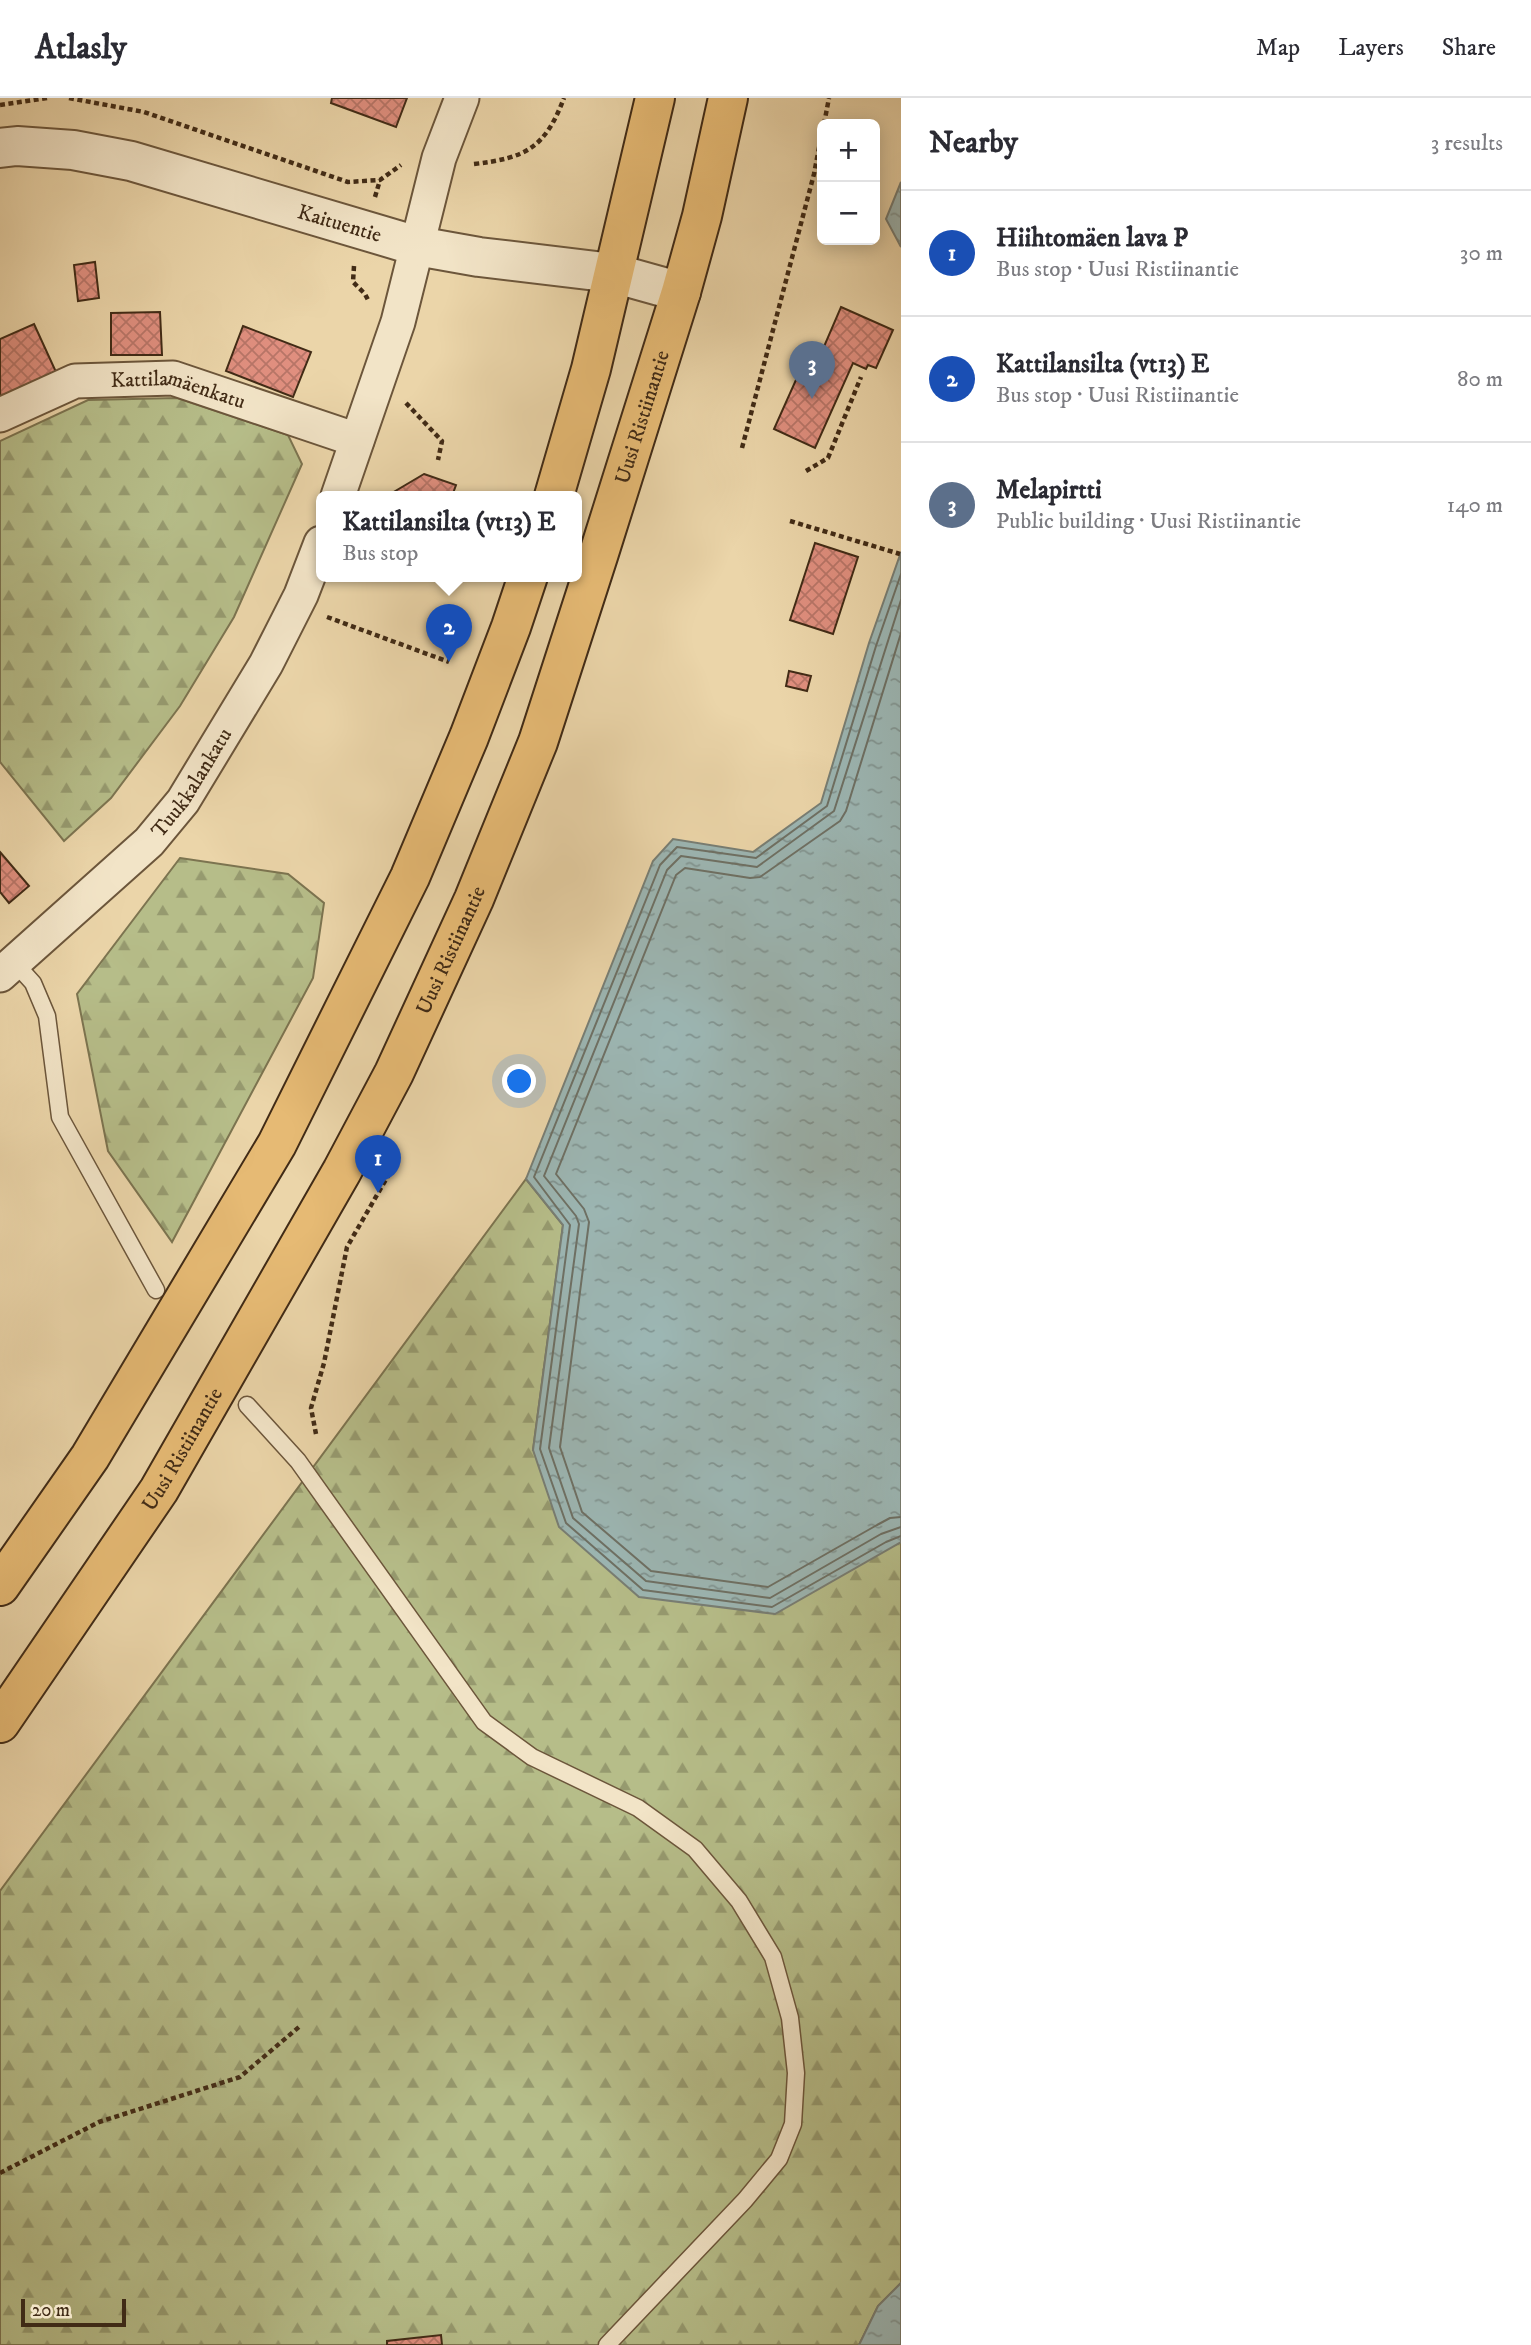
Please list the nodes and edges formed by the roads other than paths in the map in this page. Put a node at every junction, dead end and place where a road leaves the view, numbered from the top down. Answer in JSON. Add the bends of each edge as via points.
{"nodes":[{"id":1,"x":462,"y":98,"type":"edge"},
{"id":2,"x":655,"y":98,"type":"edge"},
{"id":3,"x":728,"y":98,"type":"edge"},
{"id":4,"x":0,"y":148,"type":"edge"},
{"id":5,"x":417,"y":246,"type":"junction"},
{"id":6,"x":612,"y":273,"type":"junction"},
{"id":7,"x":681,"y":292,"type":"junction"},
{"id":8,"x":0,"y":415,"type":"edge"},
{"id":9,"x":357,"y":440,"type":"junction"},
{"id":10,"x":340,"y":491,"type":"edge"},
{"id":11,"x":555,"y":491,"type":"edge"},
{"id":12,"x":316,"y":556,"type":"edge"},
{"id":13,"x":526,"y":582,"type":"edge"},
{"id":14,"x":7,"y":968,"type":"edge"},
{"id":15,"x":156,"y":1290,"type":"dead end"},
{"id":16,"x":247,"y":1405,"type":"dead end"},
{"id":17,"x":0,"y":1586,"type":"edge"},
{"id":18,"x":0,"y":1723,"type":"edge"},
{"id":19,"x":607,"y":2345,"type":"edge"}],
"edges":[{"from":1,"to":5,"type":"street","via":[[439,159]]},
{"from":2,"to":6,"type":"highway"},
{"from":3,"to":7,"type":"highway","name":"Uusi Ristiinantie"},
{"from":4,"to":5,"type":"street","name":"Kaituentie","via":[[74,150],[131,161]]},
{"from":5,"to":6,"type":"street","name":"Kaituentie"},
{"from":5,"to":9,"type":"street","via":[[398,322]]},
{"from":6,"to":7,"type":"street","name":"Kaituentie"},
{"from":6,"to":11,"type":"highway","via":[[591,369]]},
{"from":7,"to":18,"type":"highway","name":"Uusi Ristiinantie","via":[[538,742],[474,899],[399,1061],[342,1171],[159,1490]]},
{"from":8,"to":9,"type":"street","name":"Kattilamäenkatu","via":[[75,381],[173,378]]},
{"from":9,"to":10,"type":"street"},
{"from":12,"to":14,"type":"street","name":"Tuukkalankatu","via":[[265,664],[183,801],[149,842]]},
{"from":13,"to":17,"type":"highway","via":[[410,877],[277,1144],[90,1457]]},
{"from":14,"to":15,"type":"lane","via":[[33,983],[47,1016],[60,1117]]},
{"from":16,"to":19,"type":"lane","via":[[298,1461],[484,1722],[532,1756],[638,1808],[695,1849],[739,1901],[773,1957],[790,2018],[796,2073],[793,2124],[779,2159]]}]}
